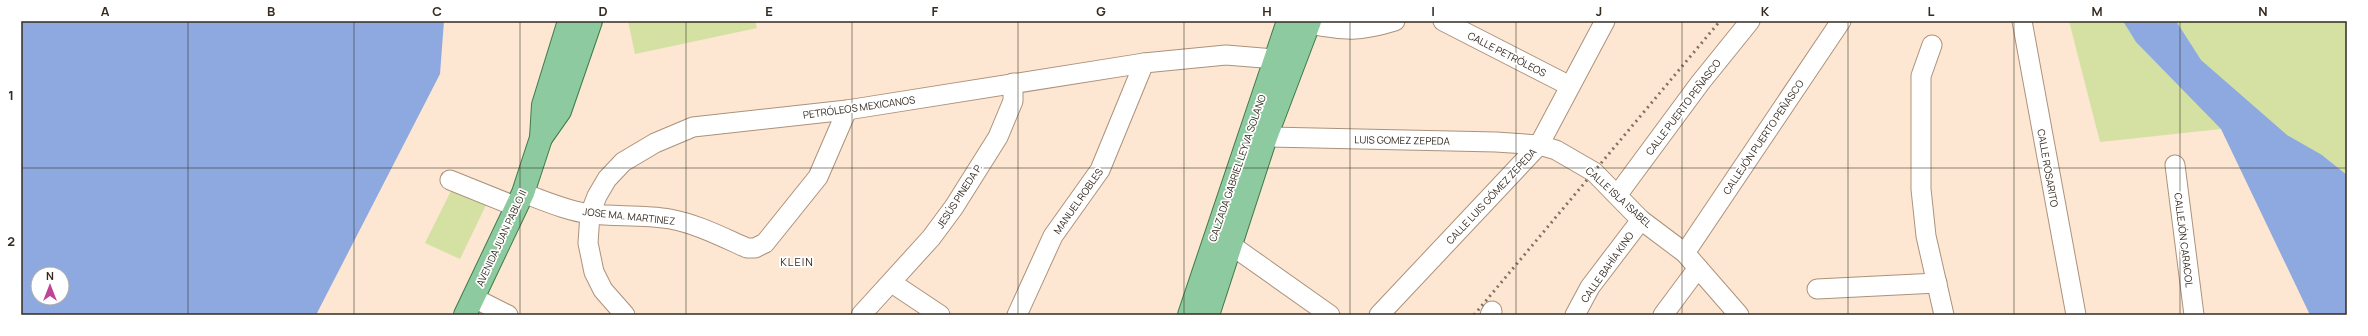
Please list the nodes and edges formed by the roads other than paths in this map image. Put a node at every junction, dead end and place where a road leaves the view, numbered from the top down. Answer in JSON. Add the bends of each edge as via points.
{"nodes":[{"id":1,"x":569,"y":21,"type":"edge"},
{"id":2,"x":1288,"y":21,"type":"edge"},
{"id":3,"x":1395,"y":21,"type":"edge"},
{"id":4,"x":1443,"y":21,"type":"edge"},
{"id":5,"x":1605,"y":21,"type":"edge"},
{"id":6,"x":1750,"y":21,"type":"edge"},
{"id":7,"x":1841,"y":21,"type":"edge"},
{"id":8,"x":2022,"y":21,"type":"edge"},
{"id":9,"x":589,"y":22,"type":"edge"},
{"id":10,"x":1310,"y":22,"type":"edge"},
{"id":11,"x":1932,"y":45,"type":"dead end"},
{"id":12,"x":1274,"y":59,"type":"junction"},
{"id":13,"x":1144,"y":63,"type":"junction"},
{"id":14,"x":1013,"y":83,"type":"junction"},
{"id":15,"x":1570,"y":86,"type":"junction"},
{"id":16,"x":847,"y":110,"type":"junction"},
{"id":17,"x":1266,"y":137,"type":"junction"},
{"id":18,"x":541,"y":138,"type":"junction"},
{"id":19,"x":1539,"y":145,"type":"junction"},
{"id":20,"x":2175,"y":164,"type":"dead end"},
{"id":21,"x":450,"y":180,"type":"dead end"},
{"id":22,"x":1618,"y":194,"type":"junction"},
{"id":23,"x":520,"y":200,"type":"junction"},
{"id":24,"x":590,"y":214,"type":"junction"},
{"id":25,"x":1641,"y":220,"type":"junction"},
{"id":26,"x":1231,"y":245,"type":"junction"},
{"id":27,"x":1685,"y":252,"type":"junction"},
{"id":28,"x":1698,"y":268,"type":"junction"},
{"id":29,"x":1937,"y":282,"type":"junction"},
{"id":30,"x":892,"y":283,"type":"junction"},
{"id":31,"x":1817,"y":289,"type":"dead end"},
{"id":32,"x":470,"y":306,"type":"edge"},
{"id":33,"x":508,"y":315,"type":"edge"},
{"id":34,"x":625,"y":315,"type":"edge"},
{"id":35,"x":861,"y":315,"type":"edge"},
{"id":36,"x":940,"y":315,"type":"edge"},
{"id":37,"x":1017,"y":315,"type":"edge"},
{"id":38,"x":1189,"y":315,"type":"edge"},
{"id":39,"x":1208,"y":315,"type":"edge"},
{"id":40,"x":1330,"y":315,"type":"edge"},
{"id":41,"x":1380,"y":315,"type":"edge"},
{"id":42,"x":1575,"y":315,"type":"edge"},
{"id":43,"x":1663,"y":315,"type":"edge"},
{"id":44,"x":1739,"y":315,"type":"edge"},
{"id":45,"x":1944,"y":315,"type":"edge"},
{"id":46,"x":2076,"y":315,"type":"edge"},
{"id":47,"x":2194,"y":315,"type":"edge"}],
"edges":[{"from":1,"to":18,"type":"main road","name":"AVENIDA JUAN PABLO II","via":[[543,106]]},
{"from":2,"to":12,"type":"main road","name":"CALZADA GABRIEL LEYVA SOLANO"},
{"from":3,"to":10,"type":"street","via":[[1345,31]]},
{"from":4,"to":15,"type":"street","name":"CALLE PETRÓLEOS"},
{"from":5,"to":15,"type":"street","name":"CALLE LUIS GÓMEZ ZEPEDA"},
{"from":6,"to":22,"type":"street","name":"CALLE PUERTO PEÑASCO","via":[[1700,83]]},
{"from":7,"to":27,"type":"street","name":"CALLEJÓN PUERTO PEÑASCO"},
{"from":8,"to":46,"type":"street","name":"CALLE ROSARITO"},
{"from":9,"to":18,"type":"main road","name":"AVENIDA JUAN PABLO II","via":[[560,111]]},
{"from":10,"to":17,"type":"main road","name":"CALZADA GABRIEL LEYVA SOLANO"},
{"from":11,"to":29,"type":"street","via":[[1921,76],[1921,189],[1926,236]]},
{"from":12,"to":13,"type":"street","name":"PETRÓLEOS MEXICANOS","via":[[1226,55]]},
{"from":12,"to":38,"type":"main road","name":"CALZADA GABRIEL LEYVA SOLANO"},
{"from":13,"to":14,"type":"street","name":"PETRÓLEOS MEXICANOS"},
{"from":13,"to":37,"type":"street","name":"MANUEL ROBLES","via":[[1100,170],[1053,236]]},
{"from":14,"to":16,"type":"street","name":"PETRÓLEOS MEXICANOS"},
{"from":14,"to":30,"type":"street","name":"JESÚS PINEDA P.","via":[[1013,100],[998,137],[954,208]]},
{"from":15,"to":19,"type":"street","name":"CALLE LUIS GÓMEZ ZEPEDA"},
{"from":16,"to":24,"type":"street","name":"PETRÓLEOS MEXICANOS","via":[[694,128],[661,140],[623,162],[607,179]]},
{"from":16,"to":24,"type":"street","name":"JOSE MA. MARTINEZ","via":[[818,178],[761,246],[748,248],[691,224],[670,219]]},
{"from":17,"to":19,"type":"street","name":"LUIS GOMEZ ZEPEDA"},
{"from":17,"to":26,"type":"main road","name":"CALZADA GABRIEL LEYVA SOLANO"},
{"from":18,"to":23,"type":"main road","name":"AVENIDA JUAN PABLO II"},
{"from":19,"to":22,"type":"street","name":"CALLE ISLA ISABEL","via":[[1573,158],[1594,172]]},
{"from":19,"to":41,"type":"street","name":"CALLE LUIS GÓMEZ ZEPEDA"},
{"from":20,"to":47,"type":"street","name":"CALLEJÓN CARACOL"},
{"from":21,"to":23,"type":"street","name":"JOSE MA. MARTINEZ"},
{"from":22,"to":25,"type":"street","name":"CALLE ISLA ISABEL"},
{"from":23,"to":24,"type":"street","name":"JOSE MA. MARTINEZ"},
{"from":23,"to":32,"type":"main road","name":"AVENIDA JUAN PABLO II"},
{"from":24,"to":34,"type":"street","name":"PETRÓLEOS MEXICANOS","via":[[588,244],[594,272],[603,290]]},
{"from":25,"to":27,"type":"street","name":"CALLE ISLA ISABEL"},
{"from":25,"to":42,"type":"street","name":"CALLE BAHÍA KINO","via":[[1590,288]]},
{"from":26,"to":39,"type":"main road","name":"CALZADA GABRIEL LEYVA SOLANO"},
{"from":26,"to":40,"type":"street"},
{"from":27,"to":28,"type":"street","name":"CALLE ISLA ISABEL"},
{"from":28,"to":43,"type":"street"},
{"from":28,"to":44,"type":"street","name":"CALLE ISLA ISABEL"},
{"from":29,"to":31,"type":"street"},
{"from":29,"to":45,"type":"street"},
{"from":30,"to":35,"type":"street","name":"JESÚS PINEDA P."},
{"from":30,"to":36,"type":"street"},
{"from":32,"to":33,"type":"street"}]}
